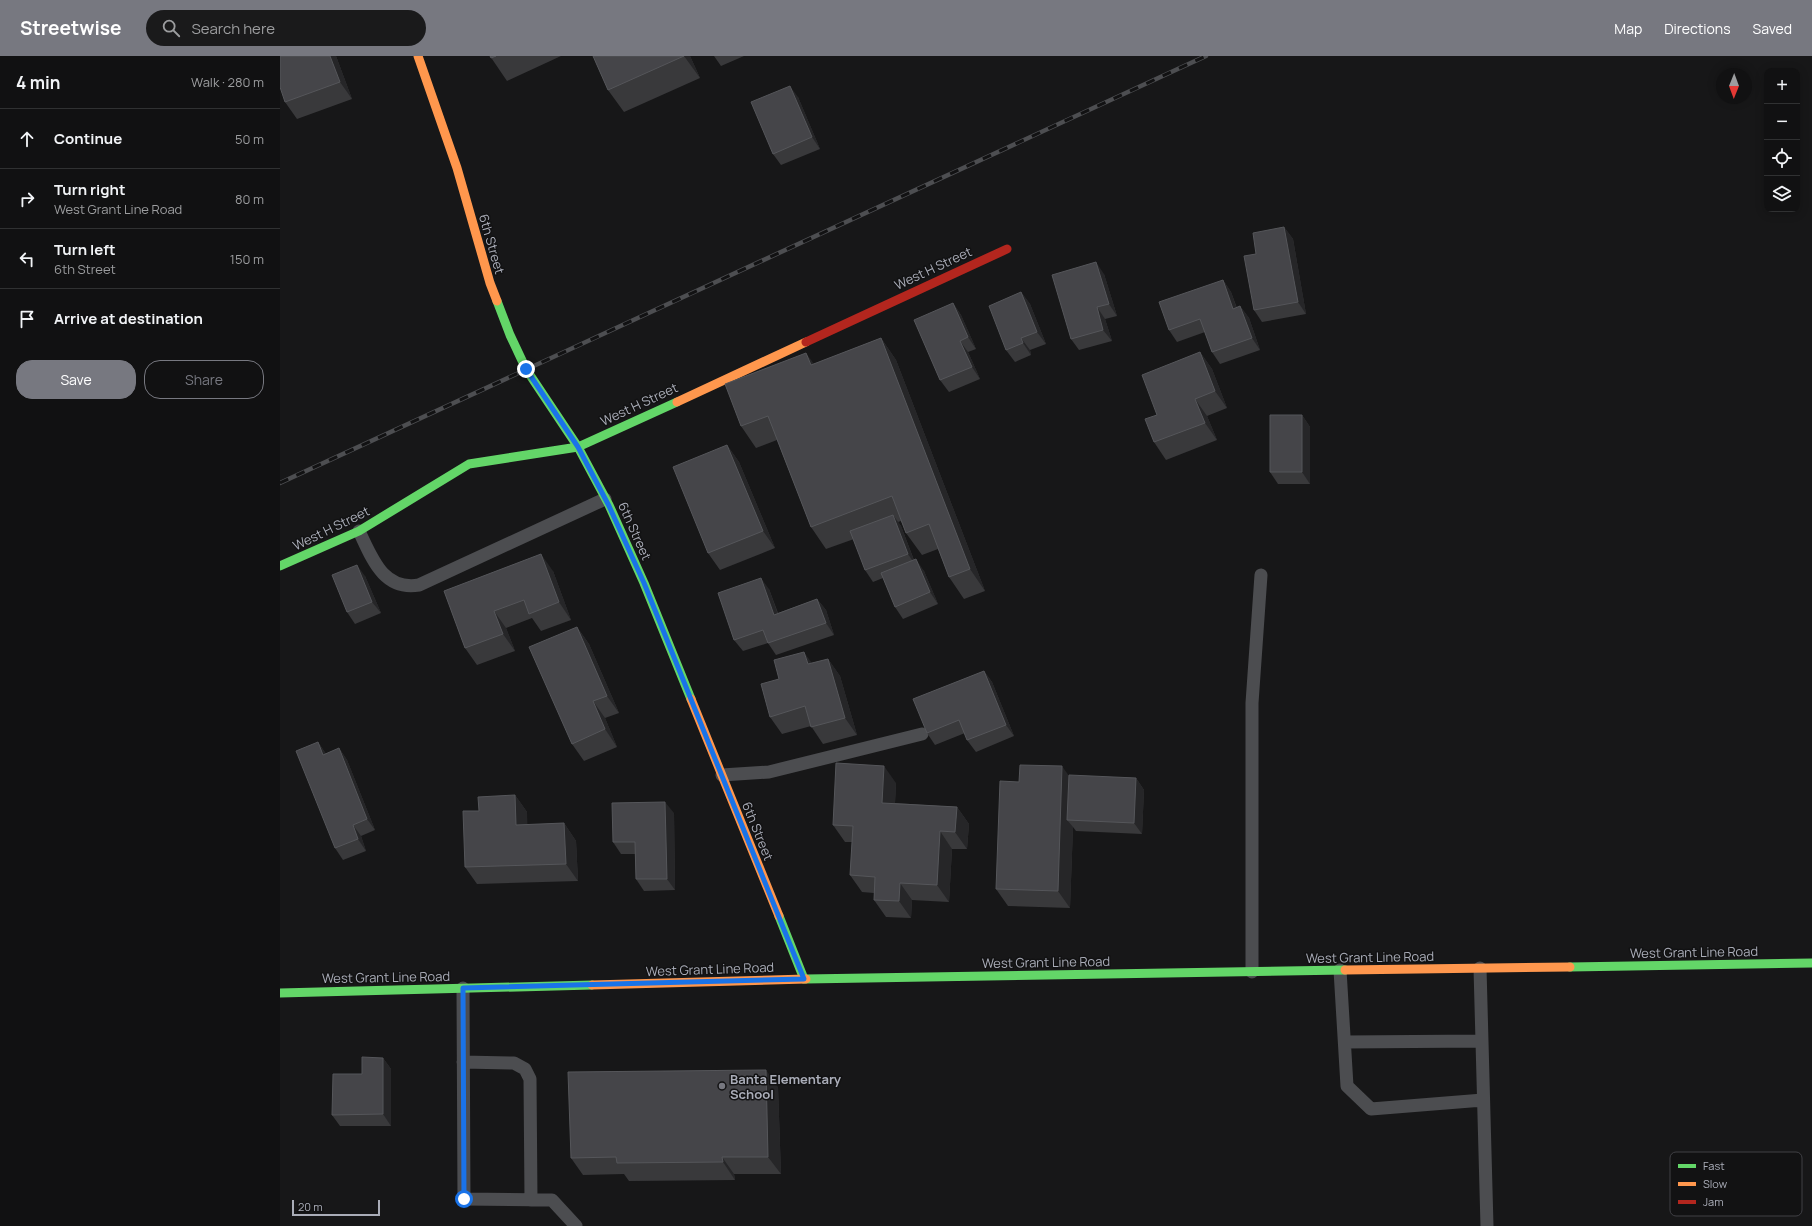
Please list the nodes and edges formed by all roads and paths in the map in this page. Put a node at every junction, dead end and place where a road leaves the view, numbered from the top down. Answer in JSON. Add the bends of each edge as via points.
{"nodes":[{"id":1,"x":418,"y":56,"type":"edge"},
{"id":2,"x":1007,"y":249,"type":"dead end"},
{"id":3,"x":578,"y":447,"type":"junction"},
{"id":4,"x":605,"y":499,"type":"junction"},
{"id":5,"x":359,"y":531,"type":"junction"},
{"id":6,"x":280,"y":566,"type":"edge"},
{"id":7,"x":1261,"y":576,"type":"dead end"},
{"id":8,"x":922,"y":734,"type":"edge"},
{"id":9,"x":722,"y":775,"type":"junction"},
{"id":10,"x":1812,"y":963,"type":"edge"},
{"id":11,"x":1480,"y":968,"type":"junction"},
{"id":12,"x":1340,"y":970,"type":"junction"},
{"id":13,"x":1252,"y":972,"type":"junction"},
{"id":14,"x":804,"y":979,"type":"junction"},
{"id":15,"x":463,"y":988,"type":"junction"},
{"id":16,"x":280,"y":993,"type":"edge"},
{"id":17,"x":1482,"y":1041,"type":"junction"},
{"id":18,"x":1345,"y":1042,"type":"junction"},
{"id":19,"x":463,"y":1062,"type":"junction"},
{"id":20,"x":1483,"y":1100,"type":"junction"},
{"id":21,"x":531,"y":1200,"type":"junction"},
{"id":22,"x":576,"y":1226,"type":"edge"},
{"id":23,"x":1487,"y":1226,"type":"edge"}],
"edges":[{"from":1,"to":3,"type":"street","name":"6th Street","via":[[457,168],[499,309],[526,369]]},
{"from":2,"to":3,"type":"street","name":"West H Street"},
{"from":3,"to":4,"type":"street","name":"6th Street"},
{"from":3,"to":5,"type":"street","name":"West H Street","via":[[469,464]]},
{"from":4,"to":5,"type":"lane","via":[[419,585],[399,585],[378,568]]},
{"from":4,"to":9,"type":"street","name":"6th Street","via":[[644,583]]},
{"from":5,"to":6,"type":"street","name":"West H Street"},
{"from":7,"to":13,"type":"lane","via":[[1252,703]]},
{"from":8,"to":9,"type":"lane","via":[[769,772]]},
{"from":9,"to":14,"type":"street","name":"6th Street"},
{"from":10,"to":11,"type":"street","name":"West Grant Line Road"},
{"from":11,"to":12,"type":"street","name":"West Grant Line Road"},
{"from":11,"to":17,"type":"lane"},
{"from":12,"to":13,"type":"street","name":"West Grant Line Road"},
{"from":12,"to":18,"type":"lane"},
{"from":13,"to":14,"type":"street","name":"West Grant Line Road"},
{"from":14,"to":15,"type":"street","name":"West Grant Line Road"},
{"from":15,"to":16,"type":"street","name":"West Grant Line Road"},
{"from":15,"to":19,"type":"lane"},
{"from":17,"to":18,"type":"lane"},
{"from":17,"to":20,"type":"lane"},
{"from":18,"to":20,"type":"lane","via":[[1347,1086],[1371,1109]]},
{"from":19,"to":21,"type":"lane","via":[[514,1063],[525,1069],[530,1079]]},
{"from":19,"to":21,"type":"lane","via":[[464,1199]]},
{"from":20,"to":23,"type":"lane"},
{"from":21,"to":22,"type":"lane","via":[[552,1200]]}]}
